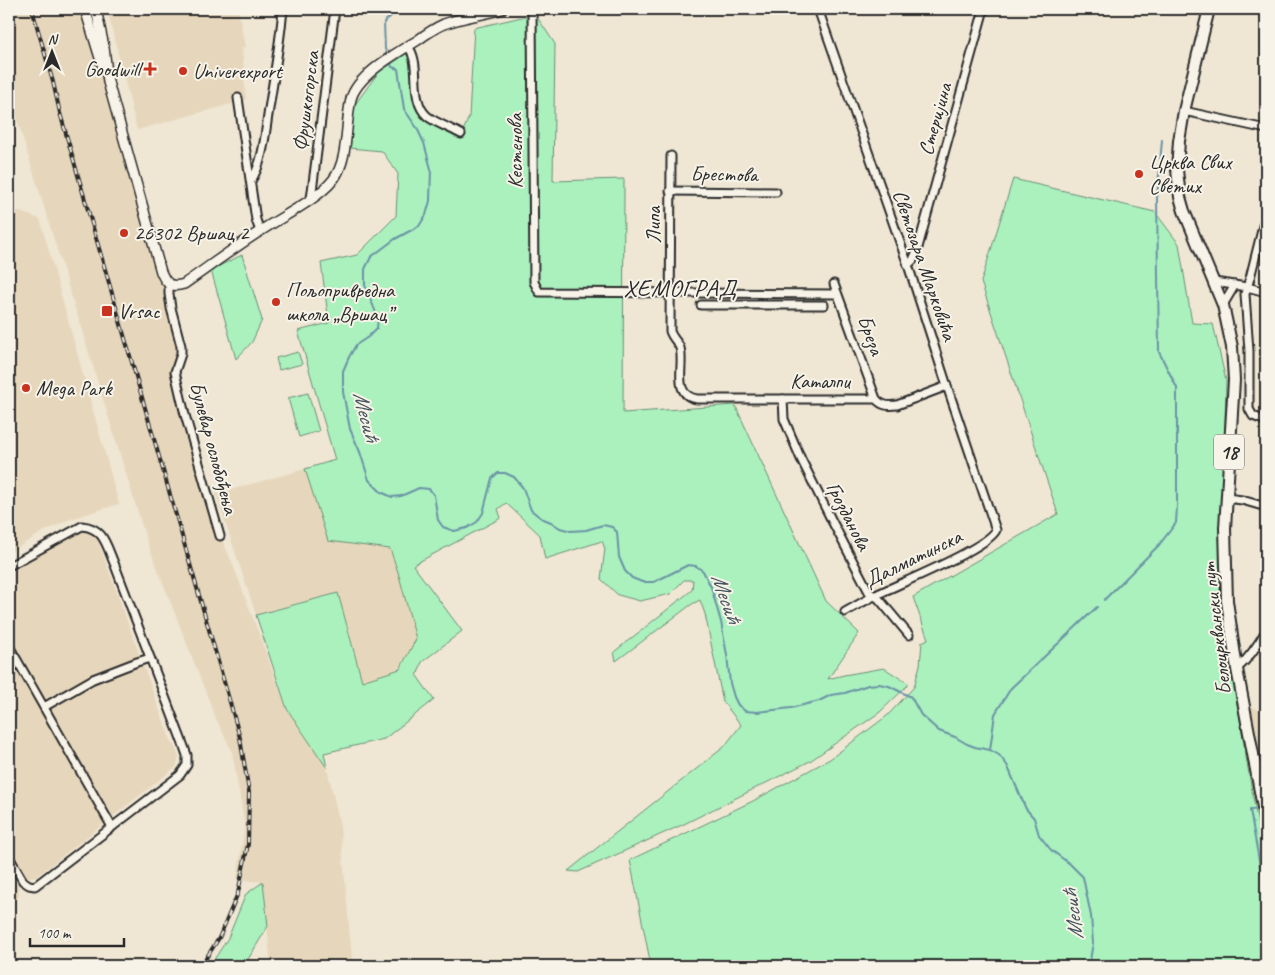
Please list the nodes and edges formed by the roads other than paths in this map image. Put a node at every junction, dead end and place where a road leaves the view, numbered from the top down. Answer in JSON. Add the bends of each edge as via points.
{"nodes":[{"id":1,"x":85,"y":9,"type":"edge"},
{"id":2,"x":96,"y":9,"type":"edge"},
{"id":3,"x":283,"y":9,"type":"edge"},
{"id":4,"x":335,"y":9,"type":"edge"},
{"id":5,"x":502,"y":9,"type":"edge"},
{"id":6,"x":532,"y":9,"type":"edge"},
{"id":7,"x":818,"y":9,"type":"edge"},
{"id":8,"x":984,"y":9,"type":"edge"},
{"id":9,"x":1208,"y":9,"type":"edge"},
{"id":10,"x":102,"y":34,"type":"junction"},
{"id":11,"x":95,"y":42,"type":"junction"},
{"id":12,"x":408,"y":46,"type":"junction"},
{"id":13,"x":106,"y":58,"type":"junction"},
{"id":14,"x":108,"y":82,"type":"junction"},
{"id":15,"x":238,"y":98,"type":"dead end"},
{"id":16,"x":1184,"y":111,"type":"junction"},
{"id":17,"x":1266,"y":129,"type":"edge"},
{"id":18,"x":461,"y":134,"type":"dead end"},
{"id":19,"x":671,"y":156,"type":"dead end"},
{"id":20,"x":251,"y":180,"type":"junction"},
{"id":21,"x":670,"y":191,"type":"junction"},
{"id":22,"x":776,"y":192,"type":"dead end"},
{"id":23,"x":311,"y":199,"type":"junction"},
{"id":24,"x":1266,"y":214,"type":"edge"},
{"id":25,"x":260,"y":231,"type":"junction"},
{"id":26,"x":1264,"y":232,"type":"edge"},
{"id":27,"x":908,"y":265,"type":"junction"},
{"id":28,"x":1214,"y":282,"type":"junction"},
{"id":29,"x":834,"y":284,"type":"dead end"},
{"id":30,"x":169,"y":285,"type":"junction"},
{"id":31,"x":1235,"y":285,"type":"junction"},
{"id":32,"x":1247,"y":287,"type":"junction"},
{"id":33,"x":1266,"y":292,"type":"edge"},
{"id":34,"x":670,"y":293,"type":"junction"},
{"id":35,"x":784,"y":294,"type":"junction"},
{"id":36,"x":837,"y":294,"type":"junction"},
{"id":37,"x":701,"y":305,"type":"dead end"},
{"id":38,"x":784,"y":305,"type":"junction"},
{"id":39,"x":824,"y":305,"type":"dead end"},
{"id":40,"x":1224,"y":305,"type":"junction"},
{"id":41,"x":947,"y":386,"type":"junction"},
{"id":42,"x":688,"y":397,"type":"joint"},
{"id":43,"x":783,"y":399,"type":"junction"},
{"id":44,"x":876,"y":399,"type":"junction"},
{"id":45,"x":1266,"y":421,"type":"edge"},
{"id":46,"x":1227,"y":498,"type":"junction"},
{"id":47,"x":1266,"y":507,"type":"edge"},
{"id":48,"x":995,"y":533,"type":"joint"},
{"id":49,"x":220,"y":536,"type":"dead end"},
{"id":50,"x":9,"y":566,"type":"edge"},
{"id":51,"x":874,"y":596,"type":"junction"},
{"id":52,"x":845,"y":612,"type":"dead end"},
{"id":53,"x":1266,"y":631,"type":"edge"},
{"id":54,"x":909,"y":635,"type":"dead end"},
{"id":55,"x":9,"y":646,"type":"edge"},
{"id":56,"x":150,"y":658,"type":"junction"},
{"id":57,"x":1237,"y":669,"type":"junction"},
{"id":58,"x":44,"y":708,"type":"junction"},
{"id":59,"x":1266,"y":823,"type":"edge"},
{"id":60,"x":112,"y":827,"type":"junction"},
{"id":61,"x":9,"y":857,"type":"edge"}],
"edges":[{"from":1,"to":11,"type":"street","name":"Булевар ослобођења"},
{"from":2,"to":10,"type":"street","name":"Булевар ослобођења"},
{"from":3,"to":20,"type":"street","via":[[262,147],[257,171]]},
{"from":4,"to":23,"type":"street","name":"Фрушкогорска"},
{"from":5,"to":12,"type":"street","via":[[442,25]]},
{"from":6,"to":34,"type":"street","name":"Кестенова","via":[[534,282],[539,292]]},
{"from":7,"to":27,"type":"street","name":"Светозара Марковића"},
{"from":8,"to":27,"type":"street","name":"Стеријина","via":[[917,250]]},
{"from":9,"to":16,"type":"main road","number":"18"},
{"from":10,"to":11,"type":"street"},
{"from":10,"to":13,"type":"street","name":"Булевар ослобођења"},
{"from":11,"to":13,"type":"street","name":"Булевар ослобођења"},
{"from":11,"to":14,"type":"street","name":"Булевар ослобођења"},
{"from":12,"to":18,"type":"street","via":[[414,61],[421,108],[427,115]]},
{"from":12,"to":23,"type":"street","via":[[382,63],[358,86],[352,97],[344,154],[337,173],[326,189]]},
{"from":13,"to":14,"type":"street","name":"Булевар ослобођења"},
{"from":14,"to":30,"type":"street","name":"Булевар ослобођења","via":[[161,272]]},
{"from":15,"to":20,"type":"street"},
{"from":16,"to":17,"type":"street"},
{"from":16,"to":28,"type":"main road","number":"18","via":[[1177,156],[1180,197]]},
{"from":19,"to":21,"type":"street","name":"Липа"},
{"from":20,"to":25,"type":"street"},
{"from":21,"to":22,"type":"street","name":"Брестова"},
{"from":21,"to":34,"type":"street","name":"Липа"},
{"from":23,"to":25,"type":"street"},
{"from":24,"to":26,"type":"street"},
{"from":25,"to":30,"type":"street","via":[[184,284]]},
{"from":26,"to":32,"type":"street"},
{"from":27,"to":41,"type":"street","name":"Светозара Марковића"},
{"from":28,"to":31,"type":"street"},
{"from":28,"to":40,"type":"main road","name":"Белоцрквански пут","number":"18"},
{"from":29,"to":36,"type":"street","name":"Бреза"},
{"from":30,"to":49,"type":"street","name":"Булевар ослобођења","via":[[181,346],[175,372]]},
{"from":31,"to":32,"type":"street"},
{"from":31,"to":40,"type":"street"},
{"from":32,"to":33,"type":"street"},
{"from":32,"to":45,"type":"street","via":[[1244,300],[1249,351],[1249,410],[1253,416]]},
{"from":34,"to":35,"type":"street"},
{"from":34,"to":42,"type":"street","name":"Липа","via":[[671,334],[680,347],[681,386]]},
{"from":35,"to":36,"type":"street"},
{"from":35,"to":38,"type":"street"},
{"from":36,"to":44,"type":"street","name":"Бреза"},
{"from":37,"to":38,"type":"street"},
{"from":38,"to":39,"type":"street"},
{"from":40,"to":46,"type":"main road","name":"Белоцрквански пут","number":"18","via":[[1233,362]]},
{"from":41,"to":44,"type":"street","name":"Каталпи","via":[[896,405],[886,406]]},
{"from":41,"to":48,"type":"street","name":"Светозара Марковића"},
{"from":42,"to":43,"type":"street","name":"Каталпи"},
{"from":43,"to":44,"type":"street","name":"Каталпи"},
{"from":43,"to":51,"type":"street","name":"Грозданова","via":[[784,419],[801,459],[869,592]]},
{"from":46,"to":47,"type":"street"},
{"from":46,"to":57,"type":"main road","name":"Белоцрквански пут","number":"18","via":[[1227,601]]},
{"from":48,"to":51,"type":"street","name":"Далматинска","via":[[954,559]]},
{"from":50,"to":56,"type":"street","via":[[72,530],[91,526],[101,534],[114,562]]},
{"from":51,"to":52,"type":"street","name":"Далматинска"},
{"from":51,"to":54,"type":"street","name":"Грозданова"},
{"from":53,"to":57,"type":"street"},
{"from":55,"to":58,"type":"street"},
{"from":56,"to":58,"type":"street","via":[[92,679]]},
{"from":56,"to":60,"type":"street","via":[[187,755],[187,765],[180,775]]},
{"from":57,"to":59,"type":"main road","name":"Белоцрквански пут","number":"18"},
{"from":58,"to":60,"type":"street"},
{"from":60,"to":61,"type":"street","via":[[35,886],[22,882]]}]}
